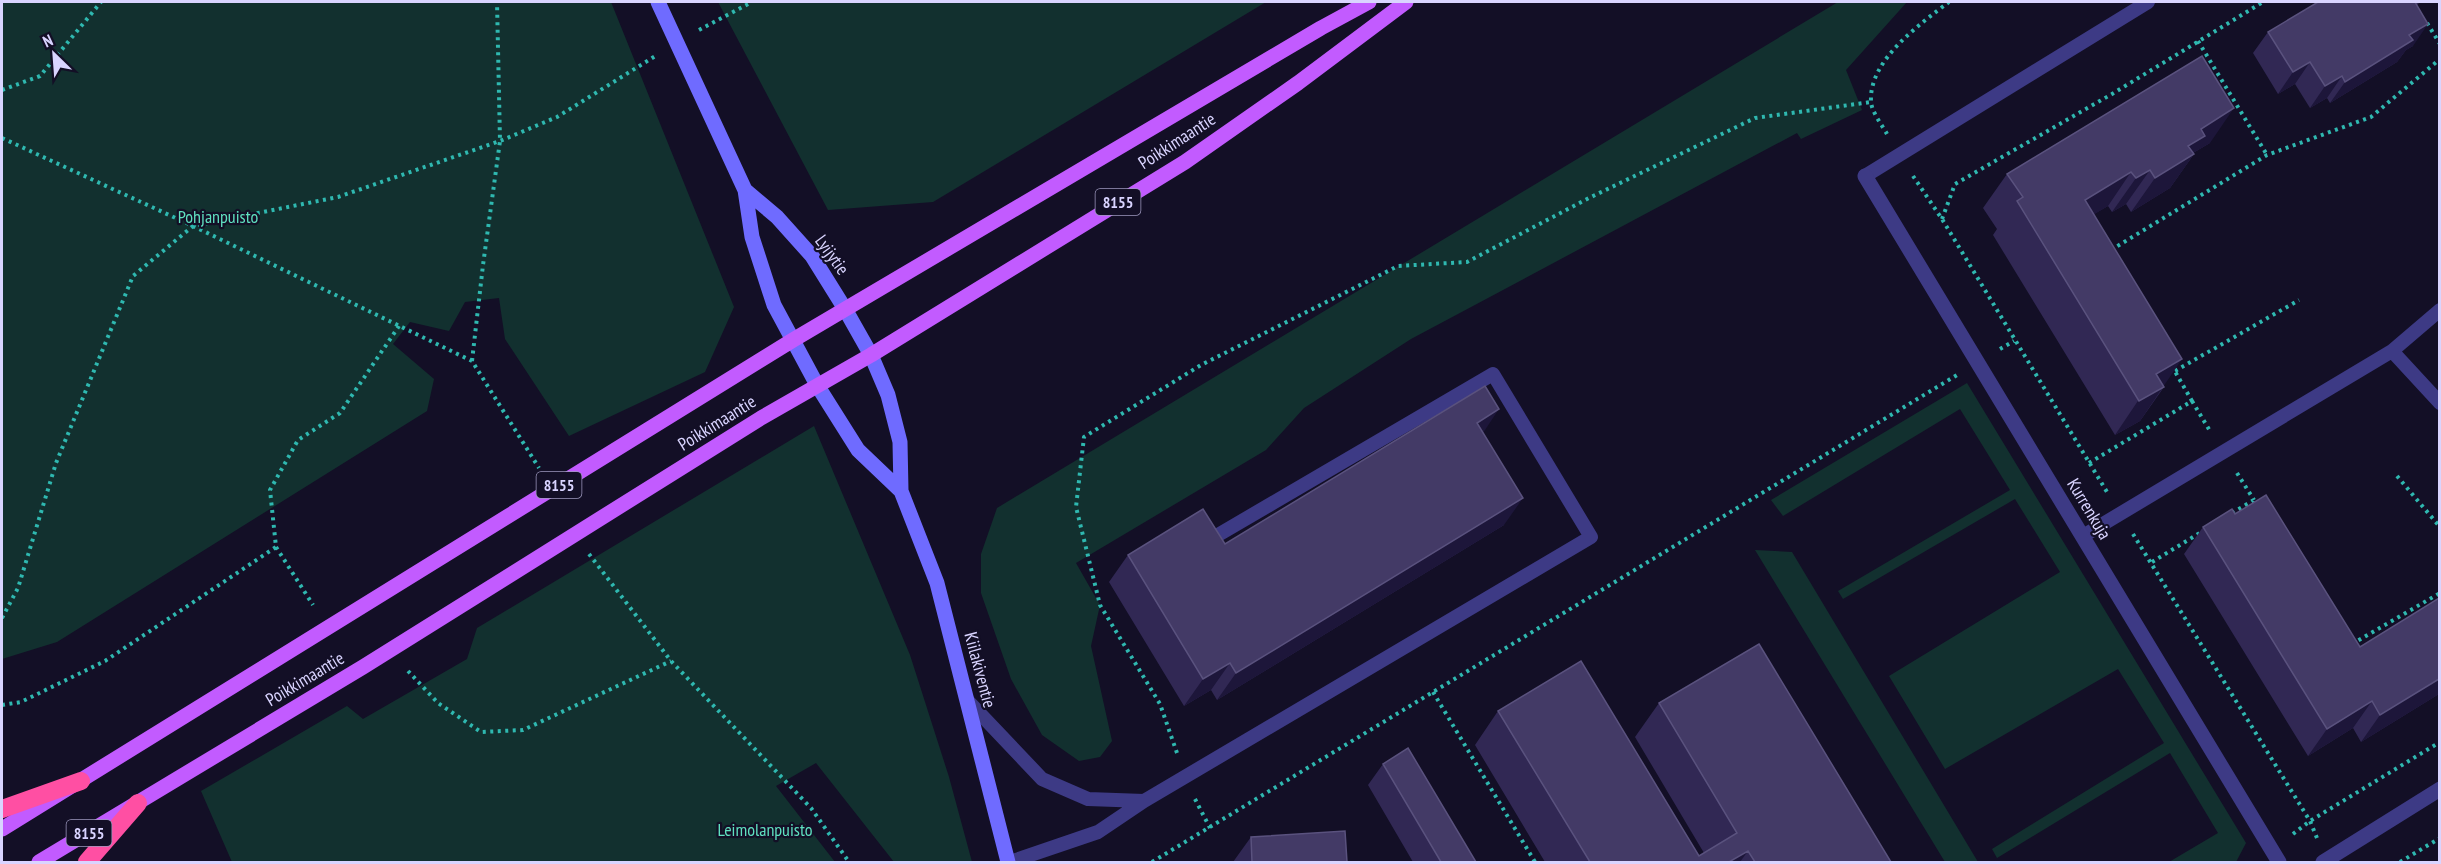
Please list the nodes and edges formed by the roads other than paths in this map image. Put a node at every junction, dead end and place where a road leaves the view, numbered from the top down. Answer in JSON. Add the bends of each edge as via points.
{"nodes":[{"id":1,"x":657,"y":2,"type":"edge"},
{"id":2,"x":1369,"y":2,"type":"edge"},
{"id":3,"x":1406,"y":2,"type":"edge"},
{"id":4,"x":2148,"y":2,"type":"edge"},
{"id":5,"x":1865,"y":176,"type":"joint"},
{"id":6,"x":745,"y":190,"type":"junction"},
{"id":7,"x":846,"y":309,"type":"junction"},
{"id":8,"x":2439,"y":310,"type":"edge"},
{"id":9,"x":793,"y":340,"type":"junction"},
{"id":10,"x":2392,"y":351,"type":"junction"},
{"id":11,"x":871,"y":355,"type":"junction"},
{"id":12,"x":817,"y":385,"type":"junction"},
{"id":13,"x":2439,"y":403,"type":"edge"},
{"id":14,"x":901,"y":491,"type":"junction"},
{"id":15,"x":2083,"y":536,"type":"junction"},
{"id":16,"x":1206,"y":542,"type":"edge"},
{"id":17,"x":968,"y":701,"type":"junction"},
{"id":18,"x":81,"y":781,"type":"junction"},
{"id":19,"x":2439,"y":789,"type":"edge"},
{"id":20,"x":1144,"y":801,"type":"junction"},
{"id":21,"x":138,"y":804,"type":"junction"},
{"id":22,"x":2,"y":809,"type":"edge"},
{"id":23,"x":2,"y":829,"type":"edge"},
{"id":24,"x":2275,"y":856,"type":"edge"},
{"id":25,"x":2325,"y":861,"type":"edge"},
{"id":26,"x":39,"y":862,"type":"edge"},
{"id":27,"x":87,"y":862,"type":"edge"},
{"id":28,"x":1009,"y":862,"type":"edge"}],
"edges":[{"from":1,"to":6,"type":"street","name":"Lyijytie"},
{"from":2,"to":7,"type":"main road","name":"Poikkimaantie","number":"8155"},
{"from":3,"to":11,"type":"main road","name":"Poikkimaantie","number":"8155","via":[[1185,162]]},
{"from":4,"to":5,"type":"lane"},
{"from":5,"to":15,"type":"street","name":"Kurrenkuja"},
{"from":6,"to":7,"type":"street","name":"Lyijytie","via":[[777,217],[812,256]]},
{"from":6,"to":9,"type":"street","name":"Lyijytie","via":[[752,237],[774,305]]},
{"from":7,"to":9,"type":"main road","name":"Poikkimaantie","number":"8155"},
{"from":7,"to":11,"type":"street","name":"Lyijytie"},
{"from":8,"to":10,"type":"lane"},
{"from":9,"to":12,"type":"street","name":"Kiilakiventie"},
{"from":9,"to":18,"type":"main road","name":"Poikkimaantie","number":"8155"},
{"from":10,"to":13,"type":"lane"},
{"from":10,"to":15,"type":"lane"},
{"from":11,"to":12,"type":"main road","name":"Poikkimaantie","number":"8155"},
{"from":11,"to":14,"type":"street","name":"Kiilakiventie","via":[[888,395],[900,442]]},
{"from":12,"to":14,"type":"street","name":"Kiilakiventie","via":[[858,450]]},
{"from":12,"to":21,"type":"main road","name":"Poikkimaantie","number":"8155"},
{"from":14,"to":17,"type":"street","name":"Kiilakiventie","via":[[937,583]]},
{"from":15,"to":24,"type":"street","name":"Kurrenkuja"},
{"from":16,"to":20,"type":"lane","via":[[1493,374],[1592,537]]},
{"from":17,"to":20,"type":"lane","via":[[1042,779],[1088,800]]},
{"from":17,"to":28,"type":"street","name":"Kiilakiventie"},
{"from":18,"to":22,"type":"highway"},
{"from":18,"to":23,"type":"main road","name":"Poikkimaantie","number":"8155"},
{"from":19,"to":25,"type":"street"},
{"from":20,"to":28,"type":"lane","via":[[1098,832]]},
{"from":21,"to":26,"type":"main road","name":"Poikkimaantie","number":"8155"},
{"from":21,"to":27,"type":"highway"}]}
